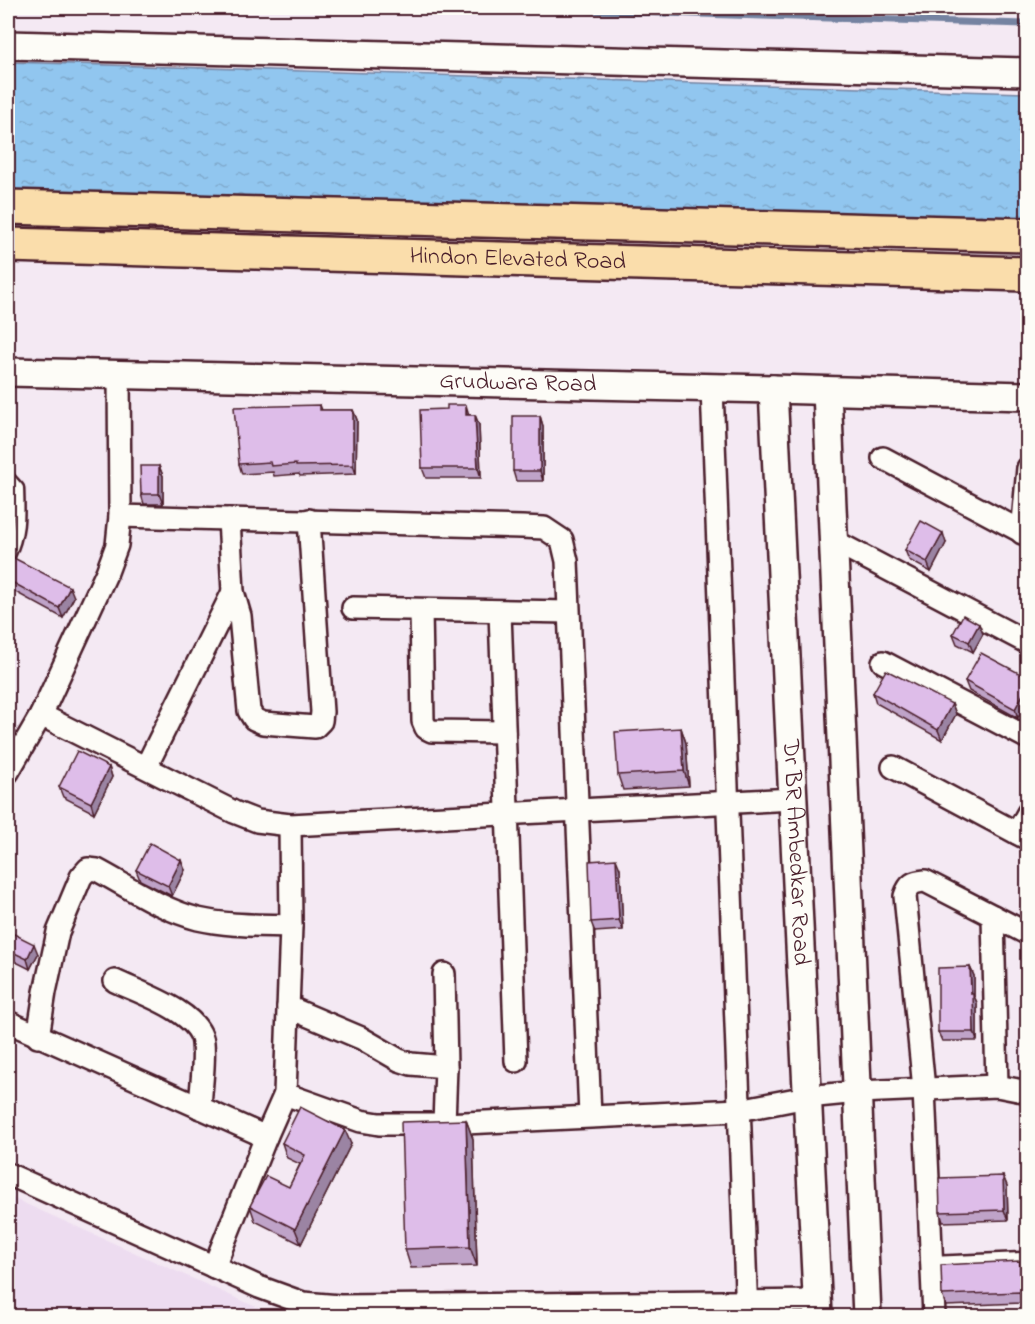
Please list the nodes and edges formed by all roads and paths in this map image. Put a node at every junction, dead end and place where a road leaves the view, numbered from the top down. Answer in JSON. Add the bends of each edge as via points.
{"nodes":[{"id":1,"x":8,"y":45,"type":"edge"},
{"id":2,"x":1028,"y":72,"type":"edge"},
{"id":3,"x":8,"y":207,"type":"edge"},
{"id":4,"x":1028,"y":235,"type":"edge"},
{"id":5,"x":8,"y":245,"type":"edge"},
{"id":6,"x":1028,"y":274,"type":"edge"},
{"id":7,"x":8,"y":372,"type":"edge"},
{"id":8,"x":119,"y":375,"type":"junction"},
{"id":9,"x":711,"y":388,"type":"junction"},
{"id":10,"x":773,"y":389,"type":"junction"},
{"id":11,"x":827,"y":391,"type":"junction"},
{"id":12,"x":1028,"y":396,"type":"edge"},
{"id":13,"x":883,"y":458,"type":"dead end"},
{"id":14,"x":1028,"y":468,"type":"edge"},
{"id":15,"x":8,"y":477,"type":"edge"},
{"id":16,"x":120,"y":516,"type":"junction"},
{"id":17,"x":229,"y":519,"type":"junction"},
{"id":18,"x":309,"y":520,"type":"junction"},
{"id":19,"x":1025,"y":534,"type":"edge"},
{"id":20,"x":834,"y":541,"type":"junction"},
{"id":21,"x":8,"y":558,"type":"edge"},
{"id":22,"x":233,"y":592,"type":"junction"},
{"id":23,"x":353,"y":608,"type":"dead end"},
{"id":24,"x":421,"y":610,"type":"junction"},
{"id":25,"x":500,"y":612,"type":"junction"},
{"id":26,"x":568,"y":612,"type":"junction"},
{"id":27,"x":1028,"y":643,"type":"edge"},
{"id":28,"x":883,"y":662,"type":"dead end"},
{"id":29,"x":41,"y":715,"type":"junction"},
{"id":30,"x":504,"y":732,"type":"junction"},
{"id":31,"x":1028,"y":738,"type":"edge"},
{"id":32,"x":146,"y":767,"type":"junction"},
{"id":33,"x":893,"y":767,"type":"dead end"},
{"id":34,"x":8,"y":772,"type":"edge"},
{"id":35,"x":793,"y":799,"type":"junction"},
{"id":36,"x":728,"y":802,"type":"junction"},
{"id":37,"x":578,"y":810,"type":"junction"},
{"id":38,"x":1028,"y":813,"type":"edge"},
{"id":39,"x":507,"y":815,"type":"junction"},
{"id":40,"x":290,"y":825,"type":"junction"},
{"id":41,"x":1022,"y":836,"type":"edge"},
{"id":42,"x":993,"y":916,"type":"junction"},
{"id":43,"x":291,"y":926,"type":"junction"},
{"id":44,"x":1028,"y":934,"type":"edge"},
{"id":45,"x":444,"y":974,"type":"dead end"},
{"id":46,"x":115,"y":981,"type":"dead end"},
{"id":47,"x":288,"y":1007,"type":"junction"},
{"id":48,"x":8,"y":1022,"type":"edge"},
{"id":49,"x":39,"y":1037,"type":"junction"},
{"id":50,"x":516,"y":1061,"type":"dead end"},
{"id":51,"x":446,"y":1067,"type":"junction"},
{"id":52,"x":997,"y":1086,"type":"junction"},
{"id":53,"x":924,"y":1089,"type":"junction"},
{"id":54,"x":858,"y":1092,"type":"junction"},
{"id":55,"x":1028,"y":1092,"type":"edge"},
{"id":56,"x":285,"y":1094,"type":"junction"},
{"id":57,"x":807,"y":1097,"type":"junction"},
{"id":58,"x":200,"y":1107,"type":"junction"},
{"id":59,"x":739,"y":1110,"type":"junction"},
{"id":60,"x":590,"y":1116,"type":"junction"},
{"id":61,"x":444,"y":1124,"type":"junction"},
{"id":62,"x":266,"y":1137,"type":"junction"},
{"id":63,"x":8,"y":1174,"type":"edge"},
{"id":64,"x":1022,"y":1258,"type":"dead end"},
{"id":65,"x":931,"y":1262,"type":"junction"},
{"id":66,"x":214,"y":1267,"type":"junction"},
{"id":67,"x":746,"y":1309,"type":"edge"},
{"id":68,"x":817,"y":1309,"type":"edge"},
{"id":69,"x":300,"y":1310,"type":"edge"},
{"id":70,"x":603,"y":1310,"type":"edge"},
{"id":71,"x":867,"y":1317,"type":"edge"},
{"id":72,"x":934,"y":1317,"type":"edge"}],
"edges":[{"from":1,"to":2,"type":"street"},
{"from":3,"to":4,"type":"highway","name":"Hindon Elevated Road"},
{"from":5,"to":6,"type":"highway","name":"Hindon Elevated Road"},
{"from":7,"to":8,"type":"street","name":"Grudwara Road"},
{"from":8,"to":9,"type":"street","name":"Grudwara Road"},
{"from":8,"to":16,"type":"street"},
{"from":9,"to":10,"type":"street","name":"Grudwara Road"},
{"from":9,"to":36,"type":"street"},
{"from":10,"to":11,"type":"street","name":"Grudwara Road"},
{"from":10,"to":35,"type":"street","name":"Dr BR Ambedkar Road"},
{"from":11,"to":12,"type":"street","name":"Grudwara Road"},
{"from":11,"to":20,"type":"street","name":"Dr BR Ambedkar Road"},
{"from":13,"to":19,"type":"street"},
{"from":14,"to":19,"type":"street"},
{"from":15,"to":21,"type":"lane","via":[[18,488],[19,525]]},
{"from":16,"to":17,"type":"street"},
{"from":16,"to":29,"type":"street","via":[[117,545],[107,572]]},
{"from":17,"to":18,"type":"street"},
{"from":17,"to":22,"type":"street"},
{"from":18,"to":22,"type":"street","via":[[322,712],[315,727],[263,723],[249,711],[240,616]]},
{"from":18,"to":26,"type":"street","via":[[544,528],[562,540],[567,561]]},
{"from":20,"to":27,"type":"street"},
{"from":20,"to":54,"type":"street","name":"Dr BR Ambedkar Road"},
{"from":22,"to":32,"type":"street"},
{"from":23,"to":24,"type":"street"},
{"from":24,"to":25,"type":"street"},
{"from":24,"to":30,"type":"street","via":[[426,728]]},
{"from":25,"to":26,"type":"street"},
{"from":25,"to":30,"type":"street"},
{"from":26,"to":37,"type":"street"},
{"from":28,"to":31,"type":"street"},
{"from":29,"to":32,"type":"street"},
{"from":29,"to":34,"type":"street"},
{"from":30,"to":39,"type":"street"},
{"from":32,"to":40,"type":"street","via":[[234,812],[257,821]]},
{"from":33,"to":41,"type":"street"},
{"from":35,"to":36,"type":"street"},
{"from":35,"to":57,"type":"street","name":"Dr BR Ambedkar Road"},
{"from":36,"to":37,"type":"street"},
{"from":36,"to":59,"type":"street"},
{"from":37,"to":39,"type":"street"},
{"from":37,"to":60,"type":"street"},
{"from":38,"to":41,"type":"street"},
{"from":39,"to":40,"type":"street"},
{"from":39,"to":50,"type":"street"},
{"from":40,"to":43,"type":"street"},
{"from":42,"to":44,"type":"street"},
{"from":42,"to":52,"type":"street"},
{"from":42,"to":53,"type":"street","via":[[925,881],[908,887],[905,896]]},
{"from":43,"to":47,"type":"street"},
{"from":43,"to":49,"type":"street","via":[[227,924],[197,918],[88,869],[58,932]]},
{"from":45,"to":51,"type":"street"},
{"from":46,"to":58,"type":"street","via":[[188,1017],[199,1029],[203,1041]]},
{"from":47,"to":51,"type":"street","via":[[361,1038],[399,1060]]},
{"from":47,"to":56,"type":"street"},
{"from":48,"to":49,"type":"street"},
{"from":49,"to":58,"type":"street"},
{"from":51,"to":61,"type":"street"},
{"from":52,"to":53,"type":"street"},
{"from":52,"to":55,"type":"street"},
{"from":53,"to":54,"type":"street"},
{"from":53,"to":65,"type":"street"},
{"from":54,"to":57,"type":"street"},
{"from":54,"to":71,"type":"street","name":"Dr BR Ambedkar Road"},
{"from":56,"to":61,"type":"street","via":[[361,1121]]},
{"from":56,"to":62,"type":"street"},
{"from":57,"to":59,"type":"street"},
{"from":57,"to":68,"type":"street","name":"Dr BR Ambedkar Road"},
{"from":58,"to":62,"type":"street"},
{"from":59,"to":60,"type":"street"},
{"from":59,"to":67,"type":"street"},
{"from":60,"to":61,"type":"street"},
{"from":62,"to":66,"type":"street"},
{"from":63,"to":66,"type":"street"},
{"from":64,"to":65,"type":"lane"},
{"from":65,"to":72,"type":"street"},
{"from":66,"to":69,"type":"street"},
{"from":67,"to":68,"type":"street"},
{"from":67,"to":70,"type":"street"},
{"from":69,"to":70,"type":"street","via":[[340,1306]]}]}
